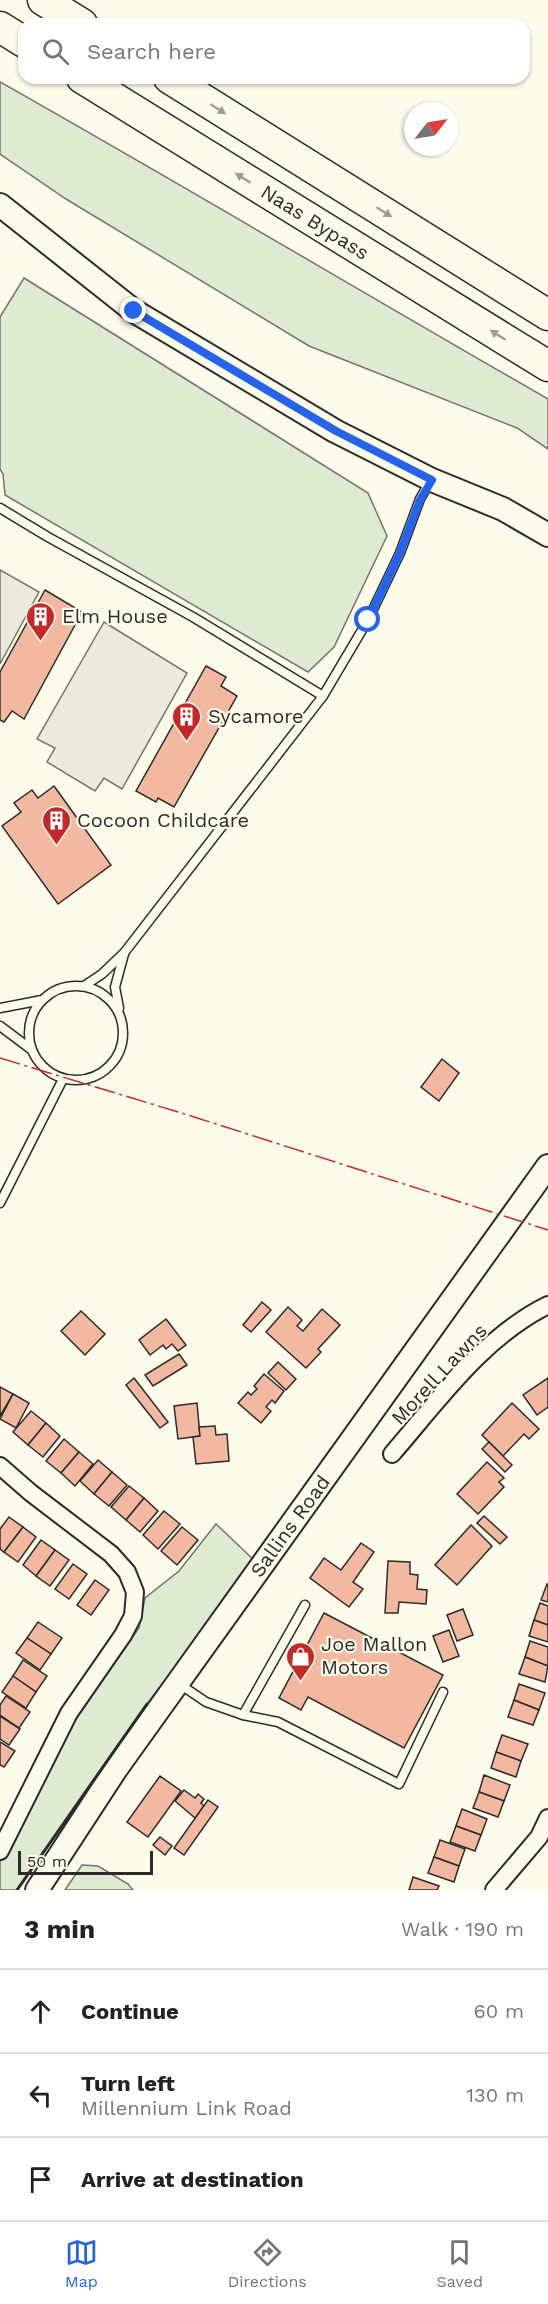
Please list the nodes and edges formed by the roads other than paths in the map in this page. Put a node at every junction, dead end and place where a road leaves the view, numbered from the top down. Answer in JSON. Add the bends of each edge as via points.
{"nodes":[{"id":1,"x":43,"y":0,"type":"edge"},
{"id":2,"x":72,"y":18,"type":"edge"},
{"id":3,"x":92,"y":84,"type":"edge"},
{"id":4,"x":178,"y":84,"type":"edge"},
{"id":5,"x":0,"y":205,"type":"edge"},
{"id":6,"x":548,"y":315,"type":"edge"},
{"id":7,"x":548,"y":366,"type":"edge"},
{"id":8,"x":432,"y":480,"type":"junction"},
{"id":9,"x":0,"y":508,"type":"edge"},
{"id":10,"x":548,"y":535,"type":"edge"},
{"id":11,"x":323,"y":696,"type":"junction"},
{"id":12,"x":124,"y":953,"type":"junction"},
{"id":13,"x":84,"y":986,"type":"junction"},
{"id":14,"x":42,"y":1000,"type":"junction"},
{"id":15,"x":0,"y":1008,"type":"edge"},
{"id":16,"x":120,"y":1014,"type":"junction"},
{"id":17,"x":0,"y":1026,"type":"edge"},
{"id":18,"x":32,"y":1050,"type":"junction"},
{"id":19,"x":63,"y":1079,"type":"junction"},
{"id":20,"x":548,"y":1166,"type":"edge"},
{"id":21,"x":0,"y":1203,"type":"edge"},
{"id":22,"x":548,"y":1305,"type":"edge"},
{"id":23,"x":392,"y":1454,"type":"dead end"},
{"id":24,"x":0,"y":1466,"type":"edge"},
{"id":25,"x":304,"y":1605,"type":"dead end"},
{"id":26,"x":178,"y":1683,"type":"junction"},
{"id":27,"x":443,"y":1692,"type":"dead end"},
{"id":28,"x":243,"y":1715,"type":"junction"},
{"id":29,"x":548,"y":1818,"type":"edge"},
{"id":30,"x":0,"y":1851,"type":"edge"},
{"id":31,"x":37,"y":1890,"type":"edge"},
{"id":32,"x":494,"y":1890,"type":"edge"}],
"edges":[{"from":1,"to":2,"type":"highway"},
{"from":7,"to":3,"type":"highway","name":"Naas Bypass","one_way":true},
{"from":4,"to":6,"type":"highway","one_way":true},
{"from":5,"to":8,"type":"main road","via":[[134,311],[336,431]]},
{"from":8,"to":10,"type":"main road","via":[[503,508]]},
{"from":8,"to":11,"type":"lane","via":[[368,620]]},
{"from":9,"to":11,"type":"lane"},
{"from":11,"to":12,"type":"lane"},
{"from":12,"to":13,"type":"lane"},
{"from":12,"to":16,"type":"lane","via":[[115,987]]},
{"from":13,"to":14,"type":"lane","via":[[54,991]]},
{"from":13,"to":16,"type":"lane","via":[[111,1000]]},
{"from":14,"to":15,"type":"lane"},
{"from":14,"to":18,"type":"lane","via":[[30,1024]]},
{"from":16,"to":19,"type":"lane","via":[[123,1044],[107,1070],[93,1078]]},
{"from":17,"to":18,"type":"lane"},
{"from":18,"to":19,"type":"lane","via":[[39,1063]]},
{"from":19,"to":21,"type":"lane"},
{"from":20,"to":26,"type":"main road","name":"Sallins Road"},
{"from":22,"to":23,"type":"street","name":"Morell Lawns","via":[[497,1340]]},
{"from":24,"to":30,"type":"street","via":[[111,1554],[126,1572],[135,1592],[133,1616],[69,1713]]},
{"from":25,"to":28,"type":"lane"},
{"from":26,"to":28,"type":"lane","via":[[206,1702]]},
{"from":26,"to":31,"type":"main road","name":"Sallins Road"},
{"from":27,"to":28,"type":"lane","via":[[399,1784],[278,1722]]},
{"from":29,"to":32,"type":"street","via":[[539,1837]]}]}
